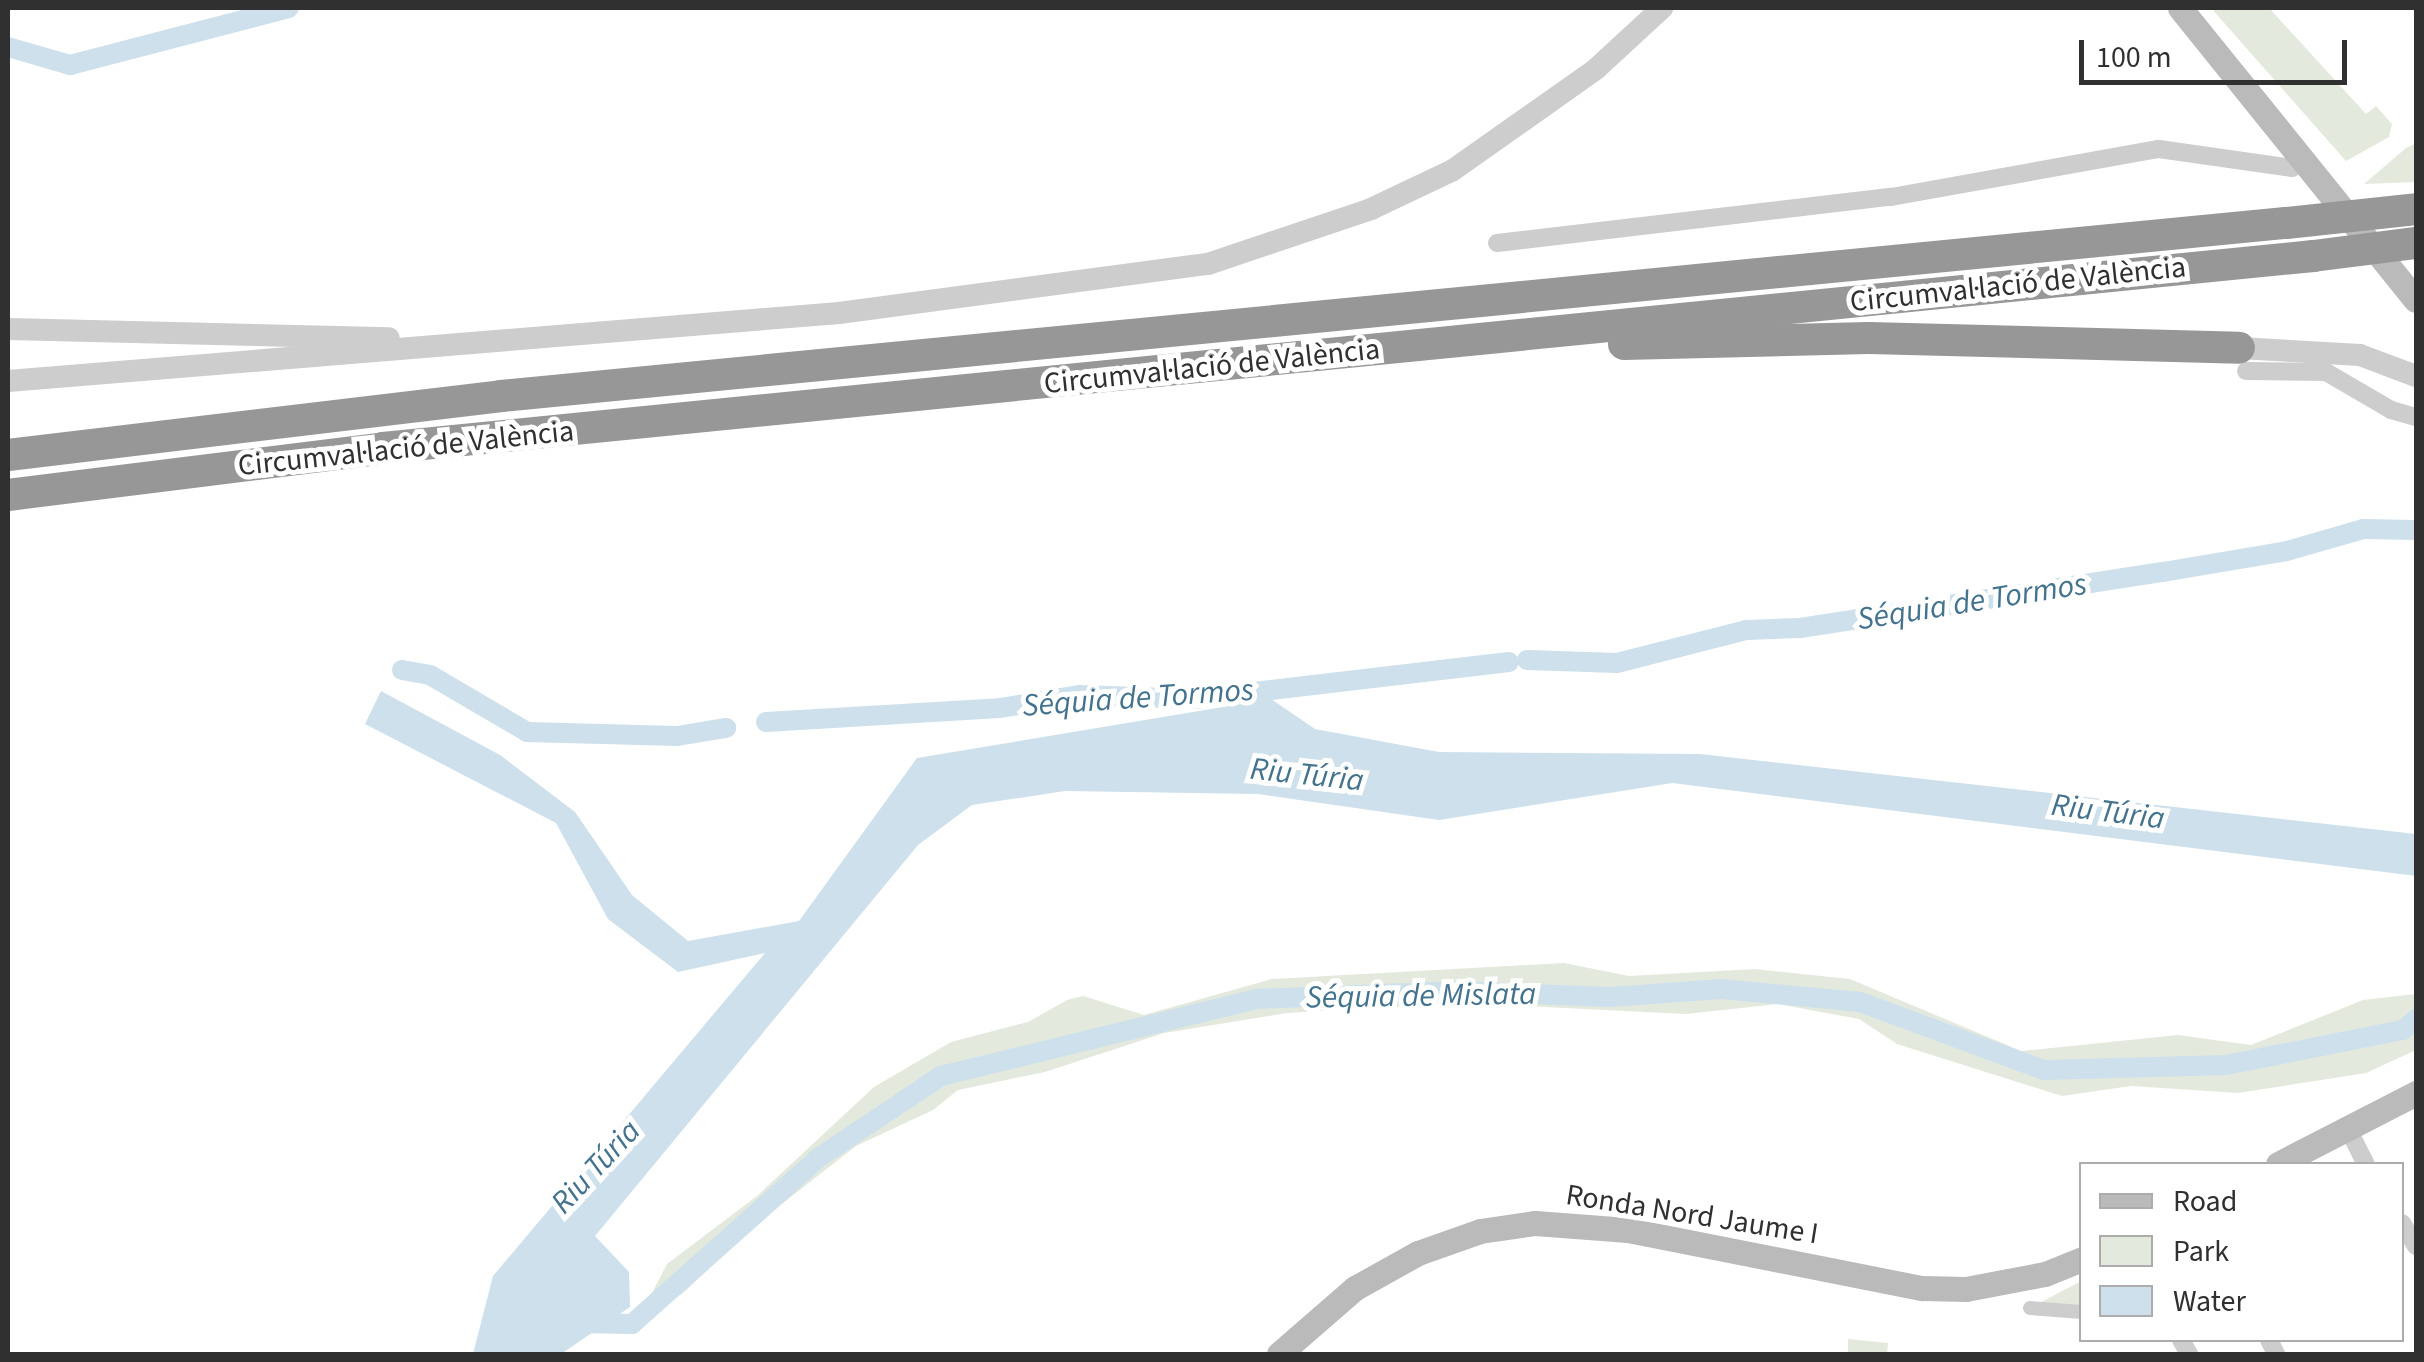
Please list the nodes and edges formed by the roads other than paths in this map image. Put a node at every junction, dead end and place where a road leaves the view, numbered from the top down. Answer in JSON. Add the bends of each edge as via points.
{"nodes":[{"id":1,"x":1662,"y":8,"type":"edge"},
{"id":2,"x":2180,"y":8,"type":"edge"},
{"id":3,"x":2307,"y":160,"type":"junction"},
{"id":4,"x":2416,"y":195,"type":"edge"},
{"id":5,"x":2416,"y":209,"type":"edge"},
{"id":6,"x":2377,"y":213,"type":"junction"},
{"id":7,"x":1497,"y":243,"type":"dead end"},
{"id":8,"x":2416,"y":243,"type":"edge"},
{"id":9,"x":2414,"y":291,"type":"edge"},
{"id":10,"x":8,"y":329,"type":"edge"},
{"id":11,"x":442,"y":344,"type":"junction"},
{"id":12,"x":2243,"y":360,"type":"junction"},
{"id":13,"x":1224,"y":366,"type":"junction"},
{"id":14,"x":2416,"y":376,"type":"edge"},
{"id":15,"x":8,"y":380,"type":"edge"},
{"id":16,"x":2416,"y":416,"type":"edge"},
{"id":17,"x":8,"y":455,"type":"edge"},
{"id":18,"x":8,"y":495,"type":"edge"},
{"id":19,"x":2416,"y":1094,"type":"edge"},
{"id":20,"x":2348,"y":1129,"type":"junction"},
{"id":21,"x":2282,"y":1162,"type":"edge"},
{"id":22,"x":2365,"y":1162,"type":"edge"},
{"id":23,"x":2079,"y":1260,"type":"edge"},
{"id":24,"x":2030,"y":1308,"type":"dead end"},
{"id":25,"x":2079,"y":1312,"type":"edge"},
{"id":26,"x":1315,"y":1326,"type":"junction"},
{"id":27,"x":1278,"y":1354,"type":"edge"},
{"id":28,"x":1300,"y":1354,"type":"edge"}],
"edges":[{"from":1,"to":11,"type":"street","via":[[1596,69],[1453,170],[1372,209],[1208,264],[840,313]]},
{"from":2,"to":3,"type":"main road"},
{"from":3,"to":7,"type":"street","via":[[2292,168],[2159,149],[1874,200]]},
{"from":3,"to":9,"type":"main road"},
{"from":4,"to":6,"type":"highway","via":[[2396,198]]},
{"from":5,"to":6,"type":"highway","name":"Circumval·lació de València","bridge":true},
{"from":6,"to":17,"type":"highway","name":"Circumval·lació de València","bridge":true,"via":[[502,396]]},
{"from":8,"to":13,"type":"highway","name":"Circumval·lació de València","bridge":true},
{"from":10,"to":11,"type":"street","via":[[294,332]]},
{"from":11,"to":15,"type":"street"},
{"from":12,"to":13,"type":"highway","via":[[1868,338],[1597,344]]},
{"from":12,"to":14,"type":"street","via":[[2360,355]]},
{"from":12,"to":16,"type":"street","via":[[2326,372],[2391,410]]},
{"from":13,"to":18,"type":"highway","name":"Circumval·lació de València","via":[[383,448]]},
{"from":19,"to":20,"type":"main road"},
{"from":20,"to":21,"type":"main road"},
{"from":20,"to":22,"type":"street"},
{"from":23,"to":26,"type":"main road","name":"Ronda Nord Jaume I","via":[[1998,1283],[1922,1288],[1628,1230],[1535,1223],[1480,1231],[1418,1253],[1355,1288]]},
{"from":24,"to":25,"type":"street"},
{"from":26,"to":27,"type":"main road","name":"Ronda Nord Jaume I"},
{"from":26,"to":28,"type":"main road","name":"Ronda Nord Jaume I"}]}
